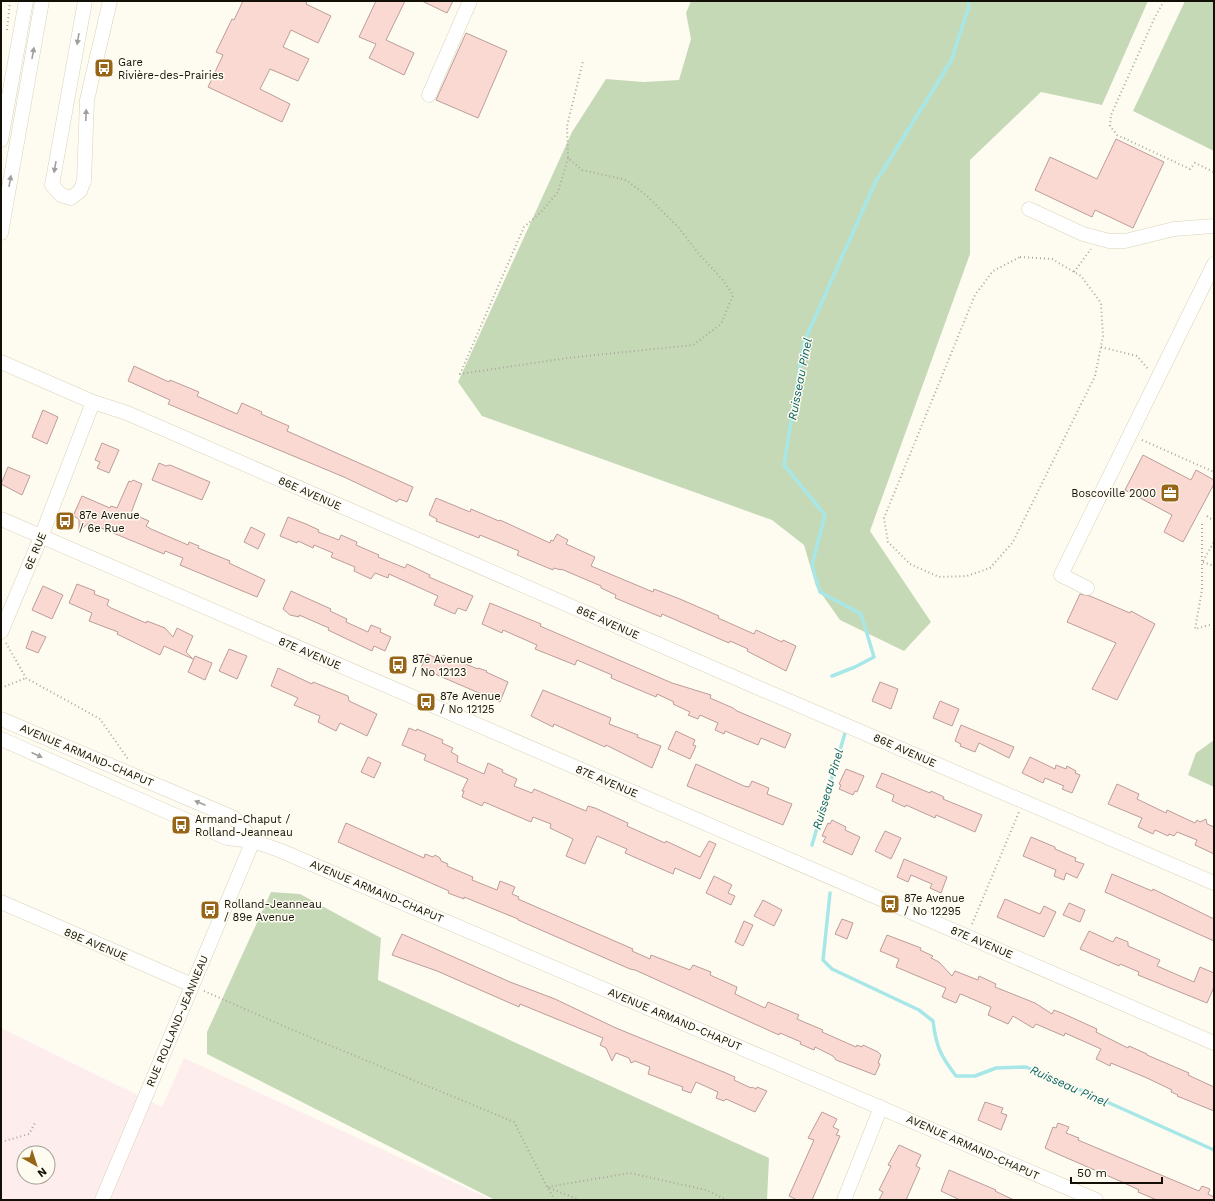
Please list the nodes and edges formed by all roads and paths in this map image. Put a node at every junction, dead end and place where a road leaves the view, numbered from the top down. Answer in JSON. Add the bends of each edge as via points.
{"nodes":[{"id":1,"x":26,"y":1,"type":"edge"},
{"id":2,"x":42,"y":1,"type":"edge"},
{"id":3,"x":85,"y":1,"type":"edge"},
{"id":4,"x":110,"y":1,"type":"edge"},
{"id":5,"x":470,"y":1,"type":"edge"},
{"id":6,"x":1164,"y":1,"type":"edge"},
{"id":7,"x":583,"y":61,"type":"dead end"},
{"id":8,"x":429,"y":95,"type":"dead end"},
{"id":9,"x":1,"y":140,"type":"edge"},
{"id":10,"x":568,"y":158,"type":"junction"},
{"id":11,"x":1214,"y":172,"type":"edge"},
{"id":12,"x":1029,"y":209,"type":"dead end"},
{"id":13,"x":1214,"y":226,"type":"edge"},
{"id":14,"x":1,"y":233,"type":"edge"},
{"id":15,"x":1100,"y":238,"type":"junction"},
{"id":16,"x":1214,"y":264,"type":"edge"},
{"id":17,"x":1074,"y":272,"type":"junction"},
{"id":18,"x":1101,"y":347,"type":"junction"},
{"id":19,"x":1,"y":362,"type":"edge"},
{"id":20,"x":1157,"y":380,"type":"junction"},
{"id":21,"x":93,"y":402,"type":"junction"},
{"id":22,"x":1130,"y":435,"type":"junction"},
{"id":23,"x":1214,"y":472,"type":"edge"},
{"id":24,"x":1207,"y":516,"type":"dead end"},
{"id":25,"x":1,"y":519,"type":"edge"},
{"id":26,"x":1214,"y":522,"type":"edge"},
{"id":27,"x":1202,"y":524,"type":"dead end"},
{"id":28,"x":41,"y":537,"type":"junction"},
{"id":29,"x":1214,"y":542,"type":"edge"},
{"id":30,"x":1203,"y":562,"type":"junction"},
{"id":31,"x":1214,"y":566,"type":"edge"},
{"id":32,"x":1087,"y":588,"type":"dead end"},
{"id":33,"x":1210,"y":625,"type":"dead end"},
{"id":34,"x":3,"y":636,"type":"edge"},
{"id":35,"x":26,"y":678,"type":"junction"},
{"id":36,"x":1,"y":688,"type":"edge"},
{"id":37,"x":1,"y":718,"type":"edge"},
{"id":38,"x":1,"y":739,"type":"edge"},
{"id":39,"x":129,"y":760,"type":"dead end"},
{"id":40,"x":1023,"y":802,"type":"junction"},
{"id":41,"x":253,"y":841,"type":"junction"},
{"id":42,"x":1214,"y":883,"type":"edge"},
{"id":43,"x":1,"y":902,"type":"edge"},
{"id":44,"x":967,"y":936,"type":"junction"},
{"id":45,"x":192,"y":985,"type":"junction"},
{"id":46,"x":1214,"y":1043,"type":"edge"},
{"id":47,"x":881,"y":1107,"type":"junction"},
{"id":48,"x":36,"y":1121,"type":"dead end"},
{"id":49,"x":1,"y":1142,"type":"edge"},
{"id":50,"x":547,"y":1187,"type":"junction"},
{"id":51,"x":102,"y":1200,"type":"edge"},
{"id":52,"x":555,"y":1200,"type":"edge"},
{"id":53,"x":580,"y":1200,"type":"edge"},
{"id":54,"x":727,"y":1200,"type":"edge"},
{"id":55,"x":844,"y":1200,"type":"edge"},
{"id":56,"x":1096,"y":1200,"type":"edge"}],
"edges":[{"from":1,"to":9,"type":"street"},
{"from":14,"to":2,"type":"street","one_way":true},
{"from":3,"to":4,"type":"street","one_way":true,"via":[[52,185],[61,195],[70,198],[80,191],[84,181],[87,100]]},
{"from":5,"to":8,"type":"street"},
{"from":6,"to":11,"type":"path","via":[[1111,115],[1110,126],[1117,134],[1190,169],[1195,163]]},
{"from":7,"to":10,"type":"path","via":[[567,126]]},
{"from":10,"to":10,"type":"path","via":[[582,170],[626,180],[646,195],[679,228],[722,278],[733,295],[721,324],[693,345],[567,358],[460,374],[524,227],[558,192]]},
{"from":12,"to":15,"type":"street","via":[[1083,234]]},
{"from":13,"to":15,"type":"street","via":[[1174,229],[1125,241]]},
{"from":15,"to":17,"type":"path"},
{"from":16,"to":20,"type":"street"},
{"from":17,"to":18,"type":"path","via":[[1081,276],[1101,303]]},
{"from":17,"to":18,"type":"path","via":[[1052,259],[1020,258],[993,271],[975,295],[884,518],[888,542],[910,564],[939,577],[967,576],[990,568],[1013,542],[1095,376]]},
{"from":18,"to":20,"type":"path","via":[[1137,356]]},
{"from":19,"to":21,"type":"street","name":"86E AVENUE"},
{"from":20,"to":22,"type":"street"},
{"from":21,"to":28,"type":"street","name":"6E RUE"},
{"from":21,"to":40,"type":"street","name":"86E AVENUE","via":[[135,416]]},
{"from":22,"to":23,"type":"path"},
{"from":22,"to":32,"type":"street","via":[[1061,575]]},
{"from":24,"to":26,"type":"path"},
{"from":25,"to":28,"type":"street","name":"87E AVENUE"},
{"from":27,"to":30,"type":"path"},
{"from":28,"to":34,"type":"street","name":"6E RUE"},
{"from":28,"to":44,"type":"street","name":"87E AVENUE"},
{"from":29,"to":30,"type":"path"},
{"from":30,"to":31,"type":"path"},
{"from":30,"to":33,"type":"path","via":[[1202,590],[1195,628]]},
{"from":34,"to":35,"type":"path"},
{"from":35,"to":36,"type":"path"},
{"from":35,"to":39,"type":"path","via":[[100,719]]},
{"from":41,"to":37,"type":"street","name":"AVENUE ARMAND-CHAPUT","one_way":true,"via":[[234,818]]},
{"from":38,"to":41,"type":"street","name":"AVENUE ARMAND-CHAPUT","one_way":true,"via":[[227,838]]},
{"from":40,"to":42,"type":"street","name":"86E AVENUE"},
{"from":40,"to":44,"type":"path"},
{"from":41,"to":45,"type":"street","name":"RUE ROLLAND-JEANNEAU"},
{"from":41,"to":47,"type":"street","name":"AVENUE ARMAND-CHAPUT","via":[[286,852]]},
{"from":43,"to":45,"type":"street","name":"89E AVENUE"},
{"from":44,"to":46,"type":"street","name":"87E AVENUE"},
{"from":45,"to":50,"type":"path","via":[[514,1122]]},
{"from":45,"to":51,"type":"street","name":"RUE ROLLAND-JEANNEAU"},
{"from":47,"to":55,"type":"street"},
{"from":47,"to":56,"type":"street","name":"AVENUE ARMAND-CHAPUT"},
{"from":48,"to":49,"type":"path","via":[[29,1134]]},
{"from":50,"to":52,"type":"path"},
{"from":50,"to":53,"type":"path"},
{"from":50,"to":54,"type":"path","via":[[630,1174],[706,1190]]}]}
